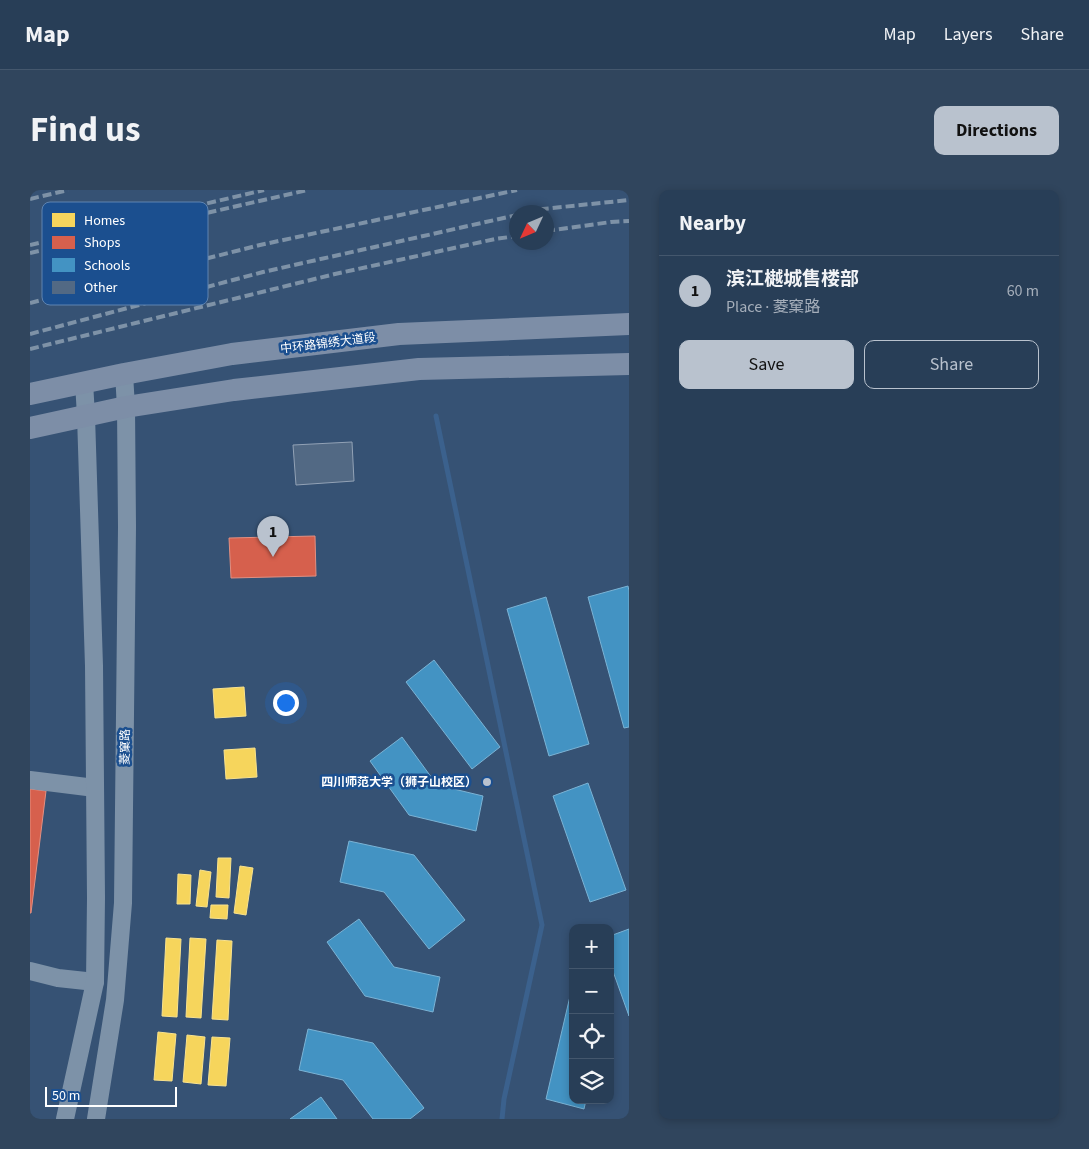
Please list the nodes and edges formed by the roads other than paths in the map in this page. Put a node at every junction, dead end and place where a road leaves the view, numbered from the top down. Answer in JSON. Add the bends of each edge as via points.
{"nodes":[{"id":1,"x":629,"y":324,"type":"edge"},
{"id":2,"x":629,"y":364,"type":"edge"},
{"id":3,"x":124,"y":374,"type":"junction"},
{"id":4,"x":84,"y":382,"type":"junction"},
{"id":5,"x":30,"y":394,"type":"edge"},
{"id":6,"x":126,"y":407,"type":"junction"},
{"id":7,"x":86,"y":416,"type":"junction"},
{"id":8,"x":30,"y":428,"type":"edge"},
{"id":9,"x":30,"y":780,"type":"edge"},
{"id":10,"x":95,"y":788,"type":"junction"},
{"id":11,"x":30,"y":971,"type":"edge"},
{"id":12,"x":94,"y":982,"type":"junction"},
{"id":13,"x":65,"y":1119,"type":"edge"},
{"id":14,"x":96,"y":1119,"type":"edge"}],
"edges":[{"from":1,"to":3,"type":"main road","name":"中环路锦绣大道段","via":[[399,334],[232,354]]},
{"from":2,"to":6,"type":"main road","via":[[419,369],[234,390]]},
{"from":3,"to":4,"type":"main road","name":"中环路锦绣大道段"},
{"from":3,"to":6,"type":"street","name":"菱窠路"},
{"from":4,"to":5,"type":"main road","name":"中环路锦绣大道段"},
{"from":4,"to":7,"type":"street"},
{"from":6,"to":7,"type":"main road"},
{"from":6,"to":14,"type":"street","name":"菱窠路","via":[[123,903],[115,1000]]},
{"from":7,"to":8,"type":"main road"},
{"from":7,"to":10,"type":"street"},
{"from":9,"to":10,"type":"street"},
{"from":10,"to":12,"type":"street"},
{"from":11,"to":12,"type":"street"},
{"from":12,"to":13,"type":"street"}]}
